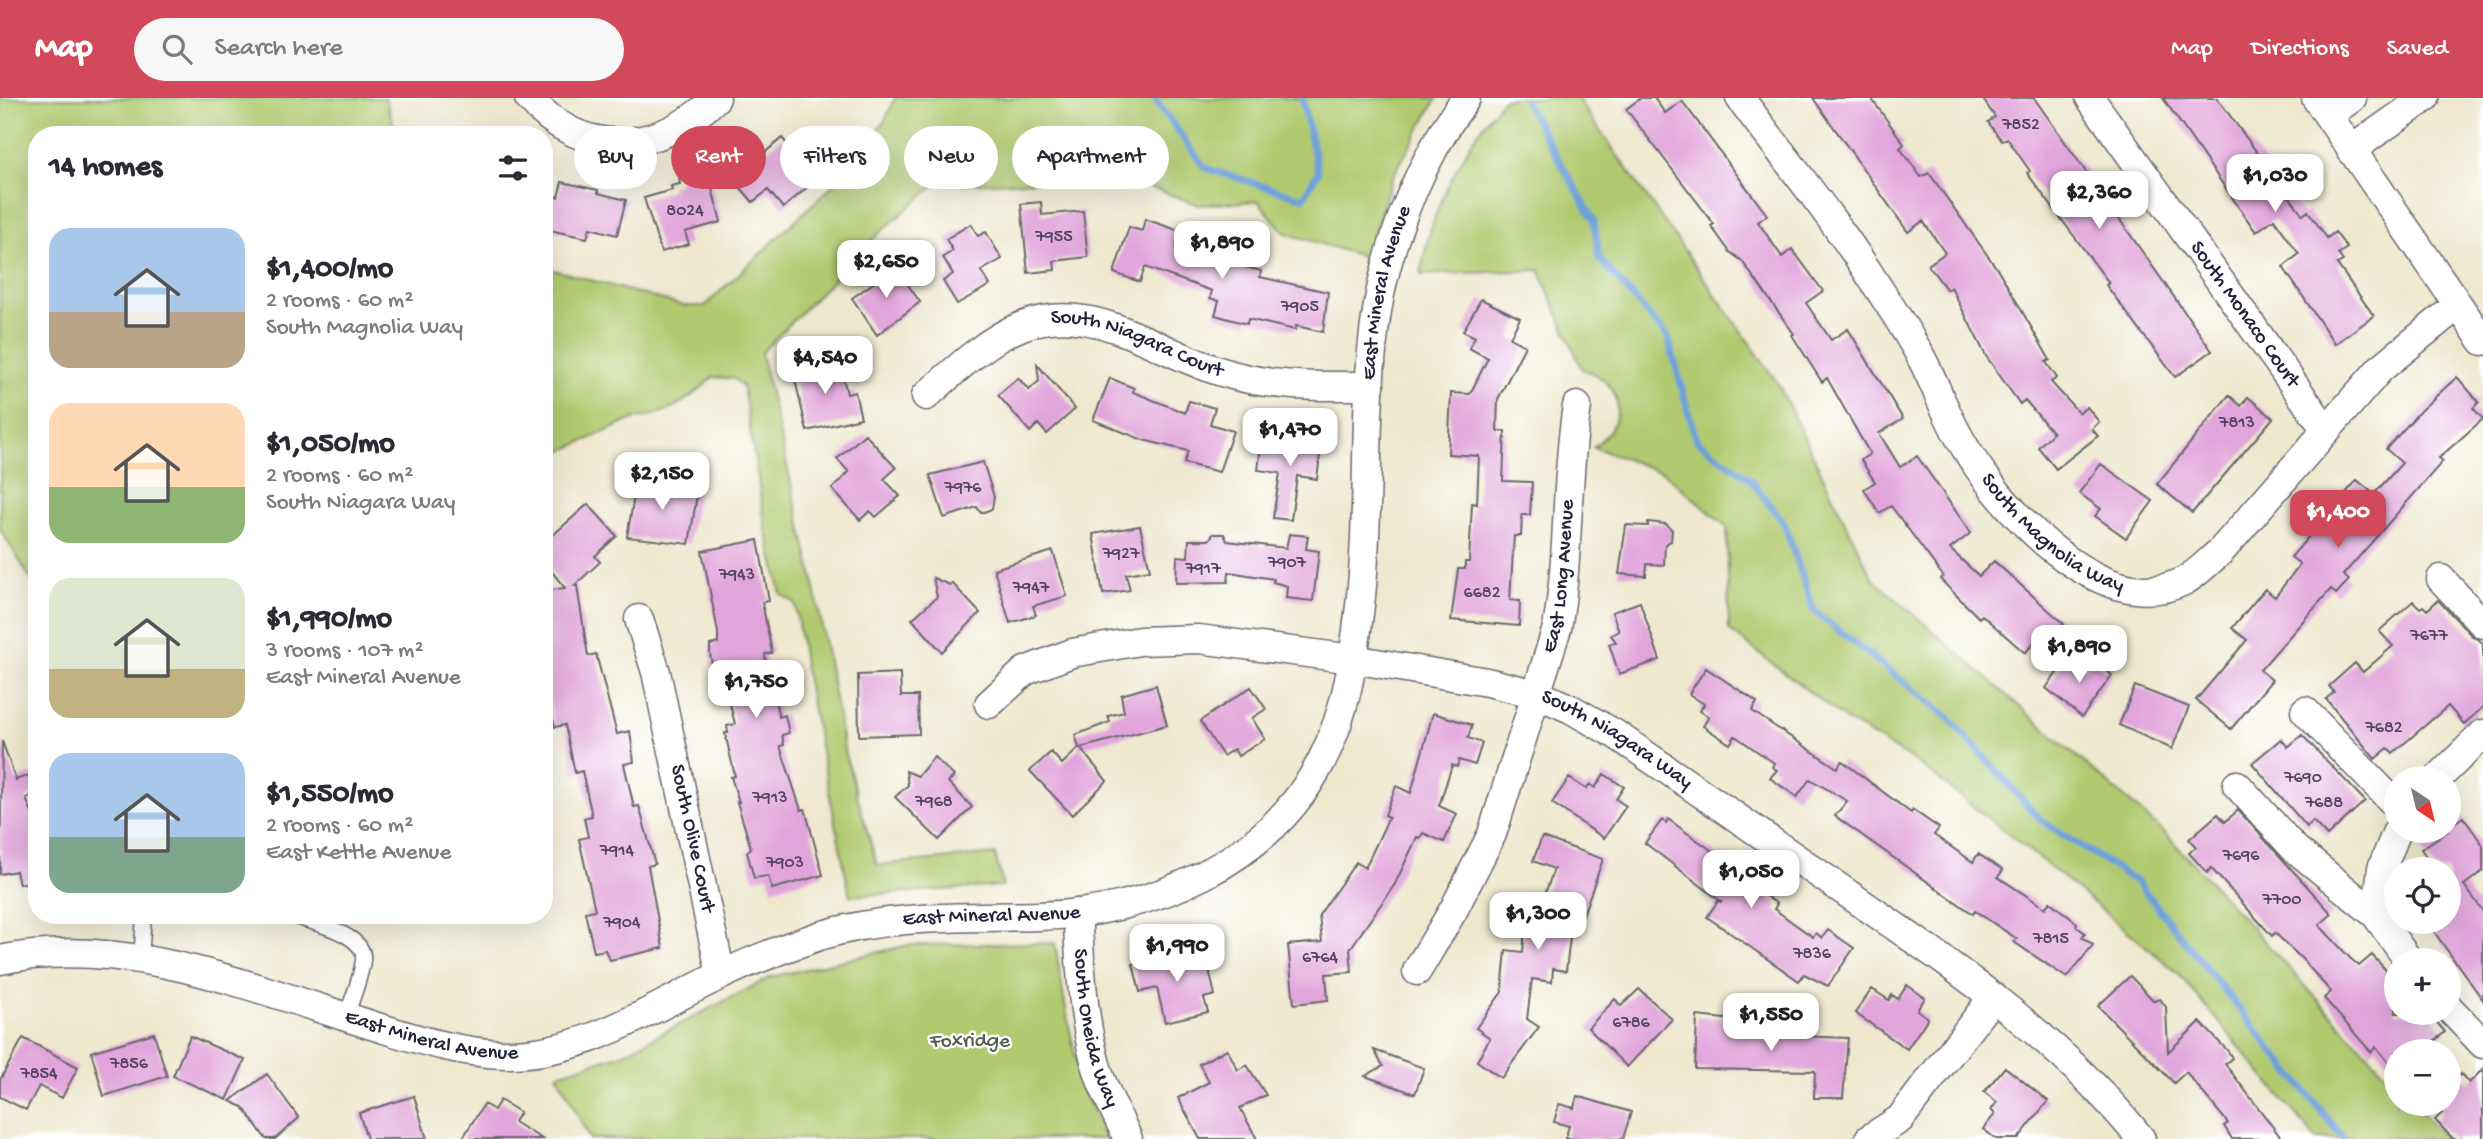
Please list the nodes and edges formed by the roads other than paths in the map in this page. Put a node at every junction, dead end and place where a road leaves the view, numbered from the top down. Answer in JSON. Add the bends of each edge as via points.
{"nodes":[{"id":1,"x":529,"y":98,"type":"edge"},
{"id":2,"x":716,"y":98,"type":"edge"},
{"id":3,"x":1466,"y":98,"type":"edge"},
{"id":4,"x":1740,"y":98,"type":"edge"},
{"id":5,"x":2090,"y":98,"type":"edge"},
{"id":6,"x":2352,"y":98,"type":"edge"},
{"id":7,"x":2425,"y":98,"type":"edge"},
{"id":8,"x":2322,"y":106,"type":"edge"},
{"id":9,"x":2351,"y":150,"type":"junction"},
{"id":10,"x":2458,"y":305,"type":"junction"},
{"id":11,"x":2483,"y":341,"type":"edge"},
{"id":12,"x":1370,"y":386,"type":"junction"},
{"id":13,"x":926,"y":397,"type":"dead end"},
{"id":14,"x":1577,"y":406,"type":"dead end"},
{"id":15,"x":2326,"y":430,"type":"junction"},
{"id":16,"x":2441,"y":579,"type":"dead end"},
{"id":17,"x":639,"y":619,"type":"dead end"},
{"id":18,"x":2483,"y":624,"type":"edge"},
{"id":19,"x":1353,"y":659,"type":"junction"},
{"id":20,"x":1537,"y":694,"type":"junction"},
{"id":21,"x":989,"y":705,"type":"dead end"},
{"id":22,"x":2305,"y":711,"type":"dead end"},
{"id":23,"x":2483,"y":734,"type":"edge"},
{"id":24,"x":2450,"y":766,"type":"edge"},
{"id":25,"x":2237,"y":785,"type":"dead end"},
{"id":26,"x":2384,"y":793,"type":"edge"},
{"id":27,"x":2392,"y":844,"type":"edge"},
{"id":28,"x":1077,"y":913,"type":"junction"},
{"id":29,"x":2376,"y":915,"type":"junction"},
{"id":30,"x":144,"y":924,"type":"edge"},
{"id":31,"x":315,"y":924,"type":"edge"},
{"id":32,"x":2400,"y":948,"type":"edge"},
{"id":33,"x":0,"y":960,"type":"edge"},
{"id":34,"x":141,"y":960,"type":"junction"},
{"id":35,"x":1417,"y":971,"type":"dead end"},
{"id":36,"x":721,"y":975,"type":"junction"},
{"id":37,"x":1993,"y":997,"type":"junction"},
{"id":38,"x":346,"y":1017,"type":"junction"},
{"id":39,"x":2461,"y":1021,"type":"edge"},
{"id":40,"x":2483,"y":1044,"type":"edge"},
{"id":41,"x":1128,"y":1139,"type":"edge"},
{"id":42,"x":1869,"y":1139,"type":"edge"},
{"id":43,"x":2141,"y":1139,"type":"edge"}],
"edges":[{"from":1,"to":2,"type":"street","via":[[562,128],[584,139],[606,142],[658,134],[682,124]]},
{"from":3,"to":12,"type":"street","name":"East Mineral Avenue","via":[[1424,168],[1393,247],[1377,310]]},
{"from":4,"to":15,"type":"street","name":"South Magnolia Way","via":[[1876,284],[1921,357],[1965,449],[1992,487],[2060,555],[2094,577],[2148,590],[2183,581],[2221,551]]},
{"from":5,"to":15,"type":"street","name":"South Monaco Court"},
{"from":6,"to":8,"type":"street"},
{"from":7,"to":9,"type":"street"},
{"from":8,"to":9,"type":"street"},
{"from":9,"to":10,"type":"street"},
{"from":10,"to":11,"type":"street"},
{"from":10,"to":15,"type":"street","name":"South Magnolia Way","via":[[2380,369]]},
{"from":12,"to":13,"type":"street","name":"South Niagara Court","via":[[1296,386],[1244,379],[1197,364],[1099,321],[1062,317],[1016,327],[996,338]]},
{"from":12,"to":19,"type":"street","name":"East Mineral Avenue","via":[[1364,568]]},
{"from":14,"to":20,"type":"street","name":"East Long Avenue","via":[[1562,598]]},
{"from":16,"to":18,"type":"street"},
{"from":17,"to":36,"type":"street","name":"South Olive Court","via":[[656,673]]},
{"from":19,"to":20,"type":"street","name":"South Niagara Way"},
{"from":19,"to":21,"type":"street","name":"South Niagara Way","via":[[1227,641],[1169,638],[1130,642],[1072,653],[1025,671]]},
{"from":19,"to":28,"type":"street","name":"East Mineral Avenue","via":[[1344,703],[1321,762],[1265,833],[1187,883],[1131,903]]},
{"from":20,"to":35,"type":"street","name":"East Long Avenue","via":[[1492,834]]},
{"from":20,"to":37,"type":"street","name":"South Niagara Way","via":[[1615,734]]},
{"from":22,"to":26,"type":"street"},
{"from":23,"to":24,"type":"street"},
{"from":25,"to":29,"type":"street","via":[[2294,848]]},
{"from":27,"to":29,"type":"street","via":[[2382,868]]},
{"from":28,"to":36,"type":"street","name":"East Mineral Avenue","via":[[925,917],[878,923],[820,936]]},
{"from":28,"to":41,"type":"street","name":"South Oneida Way","via":[[1094,1054]]},
{"from":29,"to":32,"type":"street"},
{"from":30,"to":34,"type":"lane"},
{"from":31,"to":38,"type":"lane","via":[[349,936],[364,957]]},
{"from":33,"to":34,"type":"street","name":"East Mineral Avenue","via":[[59,953]]},
{"from":34,"to":38,"type":"street","name":"East Mineral Avenue","via":[[185,967]]},
{"from":36,"to":38,"type":"street","name":"East Mineral Avenue","via":[[592,1038],[554,1049],[472,1052]]},
{"from":37,"to":42,"type":"street","via":[[1899,1119]]},
{"from":37,"to":43,"type":"street","name":"South Niagara Way","via":[[2073,1063]]},
{"from":39,"to":40,"type":"street"}]}
